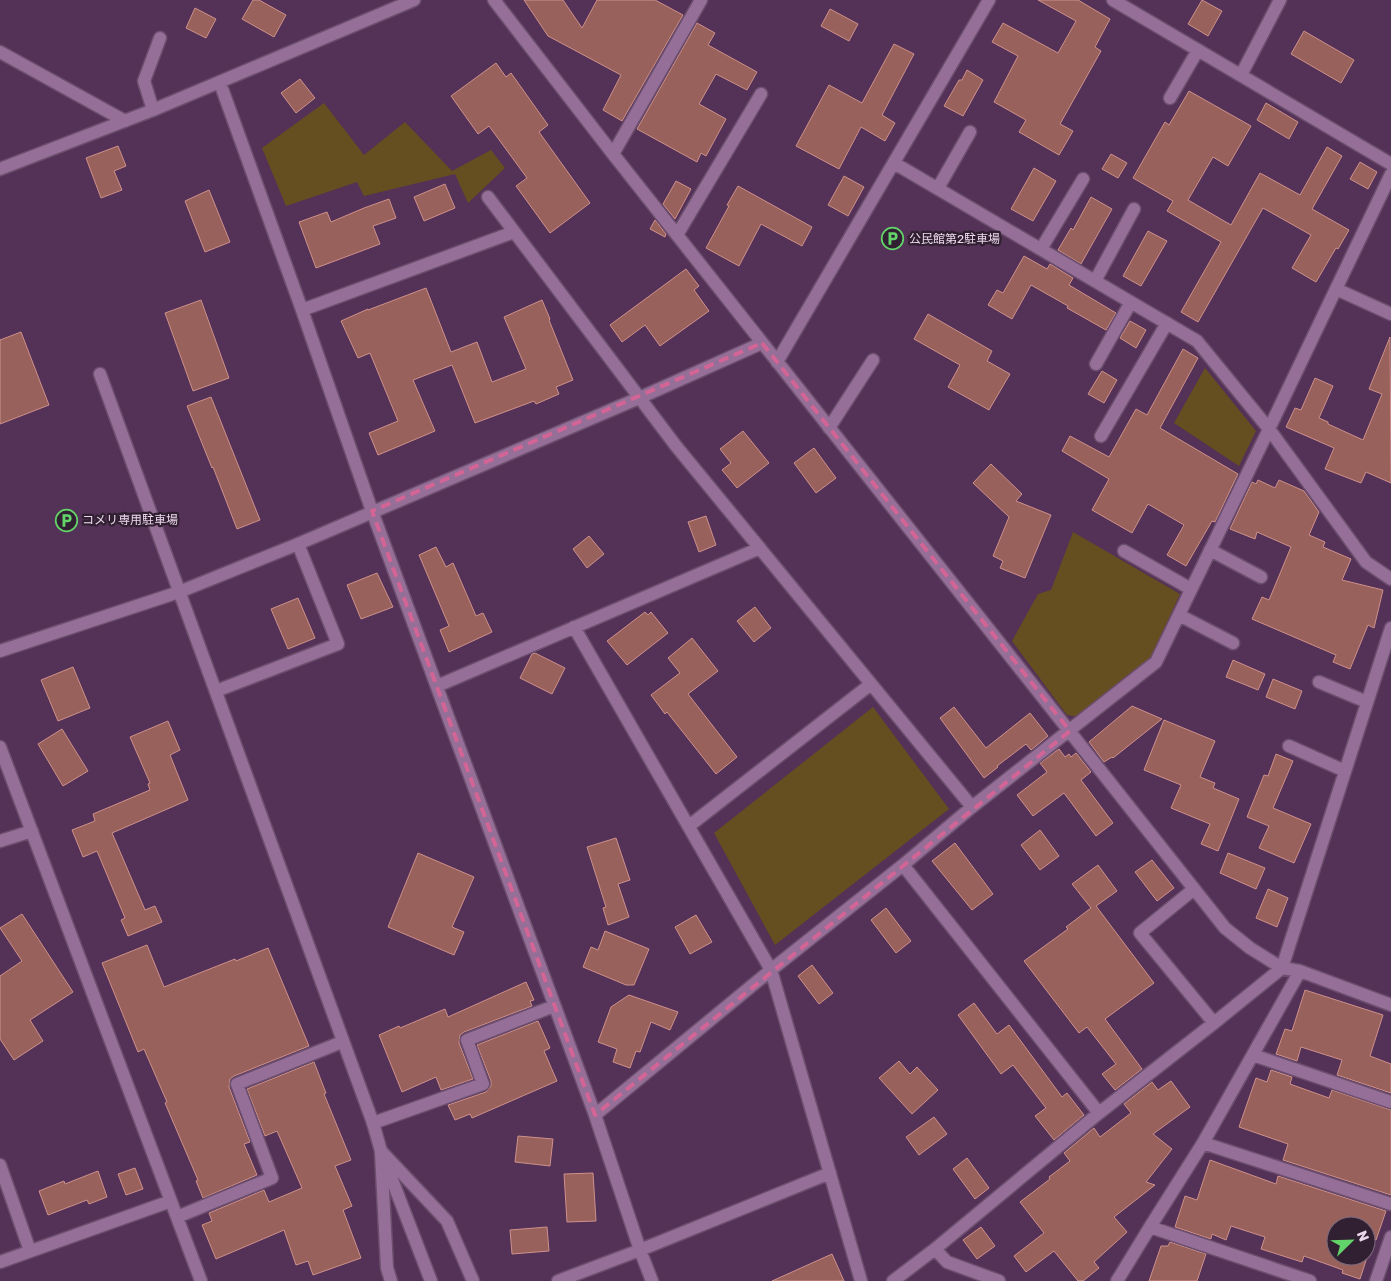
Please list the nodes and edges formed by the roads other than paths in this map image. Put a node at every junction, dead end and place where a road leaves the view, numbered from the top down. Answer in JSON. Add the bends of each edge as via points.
{"nodes":[{"id":1,"x":414,"y":0,"type":"edge"},
{"id":2,"x":494,"y":0,"type":"edge"},
{"id":3,"x":702,"y":0,"type":"edge"},
{"id":4,"x":989,"y":0,"type":"edge"},
{"id":5,"x":1113,"y":0,"type":"edge"},
{"id":6,"x":1280,"y":0,"type":"edge"},
{"id":7,"x":160,"y":38,"type":"dead end"},
{"id":8,"x":1198,"y":50,"type":"junction"},
{"id":9,"x":0,"y":52,"type":"edge"},
{"id":10,"x":1241,"y":75,"type":"junction"},
{"id":11,"x":220,"y":83,"type":"junction"},
{"id":12,"x":761,"y":94,"type":"dead end"},
{"id":13,"x":1170,"y":98,"type":"dead end"},
{"id":14,"x":153,"y":110,"type":"junction"},
{"id":15,"x":125,"y":121,"type":"junction"},
{"id":16,"x":970,"y":132,"type":"dead end"},
{"id":17,"x":613,"y":154,"type":"junction"},
{"id":18,"x":894,"y":163,"type":"junction"},
{"id":19,"x":1391,"y":164,"type":"edge"},
{"id":20,"x":0,"y":169,"type":"edge"},
{"id":21,"x":1391,"y":174,"type":"edge"},
{"id":22,"x":1083,"y":179,"type":"dead end"},
{"id":23,"x":938,"y":188,"type":"junction"},
{"id":24,"x":488,"y":197,"type":"dead end"},
{"id":25,"x":1134,"y":209,"type":"dead end"},
{"id":26,"x":514,"y":232,"type":"junction"},
{"id":27,"x":677,"y":235,"type":"junction"},
{"id":28,"x":1041,"y":249,"type":"junction"},
{"id":29,"x":1096,"y":281,"type":"junction"},
{"id":30,"x":1336,"y":289,"type":"junction"},
{"id":31,"x":1131,"y":302,"type":"junction"},
{"id":32,"x":302,"y":310,"type":"junction"},
{"id":33,"x":1391,"y":314,"type":"edge"},
{"id":34,"x":1167,"y":323,"type":"junction"},
{"id":35,"x":762,"y":343,"type":"junction"},
{"id":36,"x":873,"y":360,"type":"dead end"},
{"id":37,"x":777,"y":362,"type":"junction"},
{"id":38,"x":1096,"y":364,"type":"dead end"},
{"id":39,"x":100,"y":374,"type":"dead end"},
{"id":40,"x":639,"y":398,"type":"junction"},
{"id":41,"x":829,"y":428,"type":"junction"},
{"id":42,"x":1269,"y":429,"type":"junction"},
{"id":43,"x":1101,"y":436,"type":"dead end"},
{"id":44,"x":372,"y":511,"type":"junction"},
{"id":45,"x":298,"y":544,"type":"junction"},
{"id":46,"x":760,"y":548,"type":"junction"},
{"id":47,"x":1210,"y":550,"type":"junction"},
{"id":48,"x":1124,"y":551,"type":"dead end"},
{"id":49,"x":1261,"y":577,"type":"dead end"},
{"id":50,"x":1391,"y":579,"type":"edge"},
{"id":51,"x":1191,"y":589,"type":"junction"},
{"id":52,"x":179,"y":592,"type":"junction"},
{"id":53,"x":1179,"y":615,"type":"junction"},
{"id":54,"x":574,"y":628,"type":"junction"},
{"id":55,"x":1391,"y":628,"type":"edge"},
{"id":56,"x":1233,"y":644,"type":"dead end"},
{"id":57,"x":0,"y":650,"type":"edge"},
{"id":58,"x":1319,"y":682,"type":"dead end"},
{"id":59,"x":871,"y":684,"type":"junction"},
{"id":60,"x":437,"y":686,"type":"junction"},
{"id":61,"x":216,"y":691,"type":"junction"},
{"id":62,"x":1367,"y":702,"type":"junction"},
{"id":63,"x":1070,"y":731,"type":"junction"},
{"id":64,"x":1289,"y":746,"type":"dead end"},
{"id":65,"x":0,"y":748,"type":"edge"},
{"id":66,"x":1345,"y":771,"type":"junction"},
{"id":67,"x":972,"y":807,"type":"junction"},
{"id":68,"x":688,"y":826,"type":"junction"},
{"id":69,"x":32,"y":831,"type":"junction"},
{"id":70,"x":0,"y":841,"type":"edge"},
{"id":71,"x":903,"y":865,"type":"junction"},
{"id":72,"x":1194,"y":890,"type":"junction"},
{"id":73,"x":1282,"y":968,"type":"junction"},
{"id":74,"x":772,"y":970,"type":"junction"},
{"id":75,"x":1300,"y":971,"type":"junction"},
{"id":76,"x":1391,"y":1005,"type":"edge"},
{"id":77,"x":554,"y":1006,"type":"junction"},
{"id":78,"x":1214,"y":1024,"type":"junction"},
{"id":79,"x":342,"y":1042,"type":"junction"},
{"id":80,"x":1253,"y":1055,"type":"junction"},
{"id":81,"x":1391,"y":1102,"type":"edge"},
{"id":82,"x":1099,"y":1113,"type":"junction"},
{"id":83,"x":595,"y":1115,"type":"junction"},
{"id":84,"x":373,"y":1123,"type":"junction"},
{"id":85,"x":1203,"y":1143,"type":"junction"},
{"id":86,"x":381,"y":1150,"type":"junction"},
{"id":87,"x":0,"y":1165,"type":"edge"},
{"id":88,"x":830,"y":1173,"type":"junction"},
{"id":89,"x":171,"y":1201,"type":"junction"},
{"id":90,"x":1391,"y":1204,"type":"edge"},
{"id":91,"x":177,"y":1217,"type":"junction"},
{"id":92,"x":1150,"y":1227,"type":"junction"},
{"id":93,"x":1391,"y":1237,"type":"edge"},
{"id":94,"x":935,"y":1248,"type":"junction"},
{"id":95,"x":640,"y":1250,"type":"junction"},
{"id":96,"x":30,"y":1251,"type":"junction"},
{"id":97,"x":0,"y":1262,"type":"edge"},
{"id":98,"x":201,"y":1281,"type":"edge"},
{"id":99,"x":391,"y":1281,"type":"edge"},
{"id":100,"x":430,"y":1281,"type":"edge"},
{"id":101,"x":472,"y":1281,"type":"edge"},
{"id":102,"x":558,"y":1281,"type":"edge"},
{"id":103,"x":652,"y":1281,"type":"edge"},
{"id":104,"x":861,"y":1281,"type":"edge"},
{"id":105,"x":893,"y":1281,"type":"edge"},
{"id":106,"x":999,"y":1281,"type":"edge"},
{"id":107,"x":1118,"y":1281,"type":"edge"},
{"id":108,"x":1310,"y":1281,"type":"edge"},
{"id":109,"x":1376,"y":1281,"type":"edge"}],
"edges":[{"from":1,"to":11,"type":"street"},
{"from":2,"to":17,"type":"street"},
{"from":3,"to":17,"type":"street"},
{"from":4,"to":18,"type":"street"},
{"from":5,"to":8,"type":"street"},
{"from":6,"to":10,"type":"street"},
{"from":7,"to":14,"type":"street","via":[[144,81]]},
{"from":8,"to":10,"type":"street"},
{"from":8,"to":13,"type":"street"},
{"from":9,"to":15,"type":"street"},
{"from":10,"to":19,"type":"street"},
{"from":11,"to":14,"type":"street"},
{"from":11,"to":32,"type":"street"},
{"from":12,"to":27,"type":"street"},
{"from":14,"to":15,"type":"street"},
{"from":15,"to":20,"type":"street"},
{"from":16,"to":23,"type":"street"},
{"from":17,"to":27,"type":"street"},
{"from":18,"to":23,"type":"street"},
{"from":18,"to":37,"type":"street"},
{"from":21,"to":30,"type":"street"},
{"from":22,"to":28,"type":"street"},
{"from":23,"to":28,"type":"street"},
{"from":24,"to":26,"type":"street"},
{"from":25,"to":29,"type":"street"},
{"from":26,"to":32,"type":"street"},
{"from":26,"to":40,"type":"street"},
{"from":27,"to":35,"type":"street"},
{"from":28,"to":29,"type":"street"},
{"from":29,"to":31,"type":"street"},
{"from":30,"to":33,"type":"street"},
{"from":30,"to":42,"type":"street"},
{"from":31,"to":34,"type":"street"},
{"from":31,"to":38,"type":"street"},
{"from":32,"to":44,"type":"street"},
{"from":34,"to":42,"type":"street","via":[[1197,341]]},
{"from":34,"to":43,"type":"street"},
{"from":35,"to":37,"type":"street"},
{"from":35,"to":40,"type":"street"},
{"from":36,"to":41,"type":"street"},
{"from":37,"to":41,"type":"street"},
{"from":39,"to":52,"type":"street"},
{"from":40,"to":44,"type":"street"},
{"from":40,"to":46,"type":"street"},
{"from":41,"to":63,"type":"street"},
{"from":42,"to":47,"type":"street"},
{"from":42,"to":50,"type":"street","via":[[1366,562]]},
{"from":44,"to":45,"type":"street"},
{"from":44,"to":60,"type":"street"},
{"from":45,"to":52,"type":"street"},
{"from":45,"to":61,"type":"street","via":[[338,644]]},
{"from":46,"to":54,"type":"street"},
{"from":46,"to":59,"type":"street"},
{"from":47,"to":49,"type":"street"},
{"from":47,"to":51,"type":"street"},
{"from":48,"to":51,"type":"street"},
{"from":51,"to":53,"type":"street"},
{"from":52,"to":57,"type":"street"},
{"from":52,"to":61,"type":"street"},
{"from":53,"to":56,"type":"street"},
{"from":53,"to":63,"type":"street","via":[[1156,662]]},
{"from":54,"to":60,"type":"street"},
{"from":54,"to":68,"type":"street"},
{"from":55,"to":62,"type":"street"},
{"from":58,"to":62,"type":"street"},
{"from":59,"to":67,"type":"street"},
{"from":59,"to":68,"type":"street"},
{"from":60,"to":77,"type":"street"},
{"from":61,"to":79,"type":"street"},
{"from":62,"to":66,"type":"street"},
{"from":63,"to":67,"type":"street"},
{"from":63,"to":72,"type":"street"},
{"from":64,"to":66,"type":"street"},
{"from":65,"to":69,"type":"street"},
{"from":66,"to":73,"type":"street"},
{"from":67,"to":71,"type":"street"},
{"from":68,"to":74,"type":"street"},
{"from":69,"to":70,"type":"street"},
{"from":69,"to":89,"type":"street"},
{"from":71,"to":74,"type":"street"},
{"from":71,"to":82,"type":"street"},
{"from":72,"to":73,"type":"street","via":[[1225,928]]},
{"from":72,"to":78,"type":"street","via":[[1140,933]]},
{"from":73,"to":75,"type":"street"},
{"from":73,"to":78,"type":"street"},
{"from":74,"to":83,"type":"street"},
{"from":74,"to":88,"type":"street"},
{"from":75,"to":76,"type":"street"},
{"from":75,"to":80,"type":"street"},
{"from":77,"to":83,"type":"street"},
{"from":77,"to":84,"type":"street","via":[[467,1040],[483,1084]]},
{"from":78,"to":82,"type":"street"},
{"from":79,"to":84,"type":"street"},
{"from":79,"to":91,"type":"street","via":[[237,1084],[272,1178]]},
{"from":80,"to":81,"type":"street"},
{"from":80,"to":85,"type":"street"},
{"from":82,"to":94,"type":"street"},
{"from":83,"to":95,"type":"street"},
{"from":84,"to":86,"type":"street"},
{"from":85,"to":90,"type":"street"},
{"from":85,"to":92,"type":"street"},
{"from":86,"to":99,"type":"street","via":[[386,1268]]},
{"from":86,"to":100,"type":"street"},
{"from":86,"to":101,"type":"street","via":[[447,1221]]},
{"from":87,"to":96,"type":"street"},
{"from":88,"to":95,"type":"street"},
{"from":88,"to":104,"type":"street"},
{"from":89,"to":91,"type":"street"},
{"from":89,"to":96,"type":"street"},
{"from":91,"to":98,"type":"street"},
{"from":92,"to":107,"type":"street"},
{"from":92,"to":108,"type":"street"},
{"from":93,"to":109,"type":"street"},
{"from":94,"to":105,"type":"street"},
{"from":94,"to":106,"type":"street","via":[[946,1262]]},
{"from":95,"to":102,"type":"street"},
{"from":95,"to":103,"type":"street"},
{"from":96,"to":97,"type":"street"}]}
